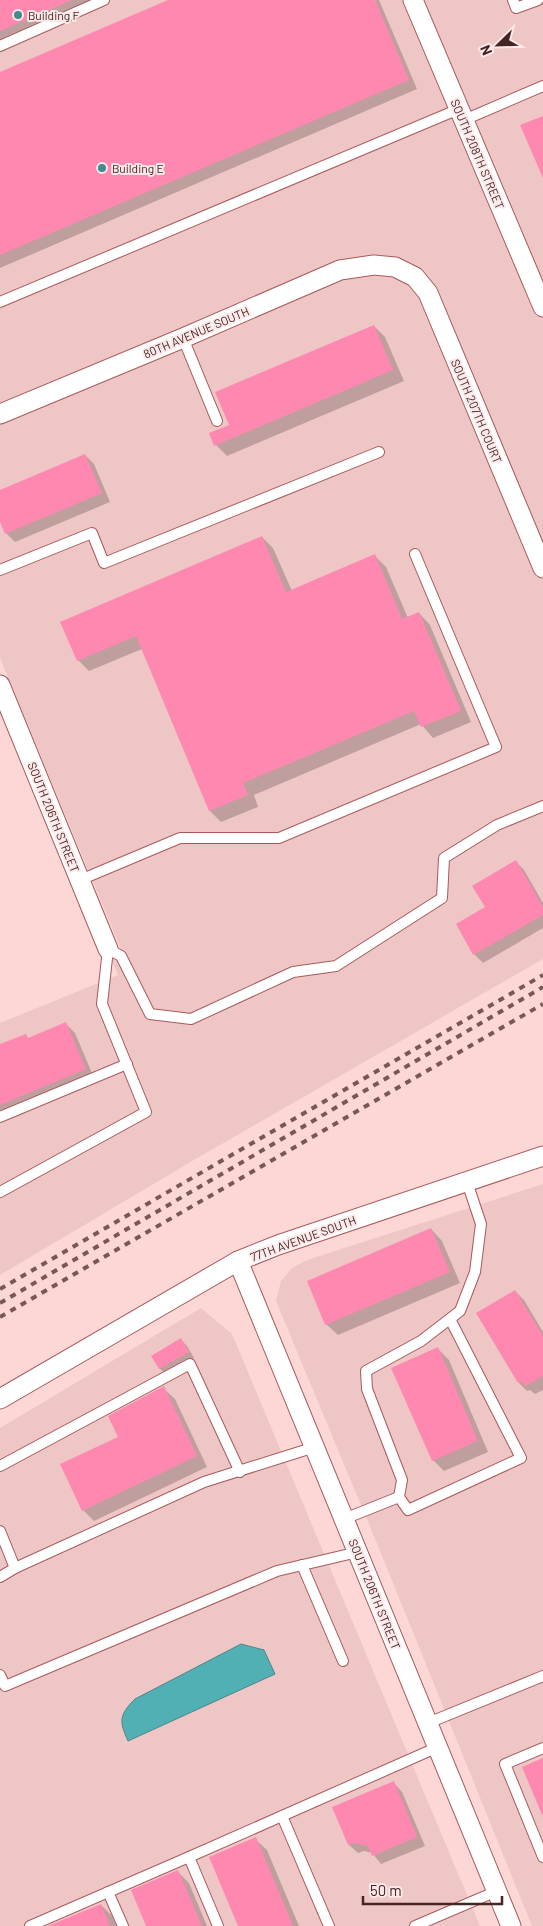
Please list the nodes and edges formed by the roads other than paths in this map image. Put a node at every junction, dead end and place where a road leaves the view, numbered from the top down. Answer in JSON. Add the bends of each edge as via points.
{"nodes":[{"id":1,"x":104,"y":0,"type":"edge"},
{"id":2,"x":413,"y":0,"type":"edge"},
{"id":3,"x":513,"y":0,"type":"edge"},
{"id":4,"x":538,"y":0,"type":"edge"},
{"id":5,"x":0,"y":46,"type":"edge"},
{"id":6,"x":543,"y":86,"type":"edge"},
{"id":7,"x":462,"y":114,"type":"junction"},
{"id":8,"x":395,"y":268,"type":"joint"},
{"id":9,"x":0,"y":302,"type":"edge"},
{"id":10,"x":543,"y":307,"type":"edge"},
{"id":11,"x":183,"y":338,"type":"junction"},
{"id":12,"x":0,"y":414,"type":"edge"},
{"id":13,"x":217,"y":421,"type":"dead end"},
{"id":14,"x":379,"y":452,"type":"dead end"},
{"id":15,"x":415,"y":554,"type":"dead end"},
{"id":16,"x":543,"y":568,"type":"edge"},
{"id":17,"x":0,"y":570,"type":"edge"},
{"id":18,"x":0,"y":685,"type":"edge"},
{"id":19,"x":543,"y":806,"type":"edge"},
{"id":20,"x":80,"y":880,"type":"junction"},
{"id":21,"x":108,"y":949,"type":"junction"},
{"id":22,"x":127,"y":1064,"type":"junction"},
{"id":23,"x":0,"y":1117,"type":"edge"},
{"id":24,"x":543,"y":1156,"type":"edge"},
{"id":25,"x":466,"y":1182,"type":"junction"},
{"id":26,"x":0,"y":1192,"type":"edge"},
{"id":27,"x":238,"y":1261,"type":"junction"},
{"id":28,"x":450,"y":1319,"type":"junction"},
{"id":29,"x":0,"y":1399,"type":"edge"},
{"id":30,"x":314,"y":1447,"type":"junction"},
{"id":31,"x":0,"y":1466,"type":"edge"},
{"id":32,"x":240,"y":1472,"type":"junction"},
{"id":33,"x":399,"y":1497,"type":"junction"},
{"id":34,"x":344,"y":1519,"type":"junction"},
{"id":35,"x":0,"y":1531,"type":"edge"},
{"id":36,"x":358,"y":1552,"type":"junction"},
{"id":37,"x":302,"y":1565,"type":"junction"},
{"id":38,"x":14,"y":1568,"type":"junction"},
{"id":39,"x":0,"y":1577,"type":"edge"},
{"id":40,"x":343,"y":1661,"type":"dead end"},
{"id":41,"x":0,"y":1675,"type":"edge"},
{"id":42,"x":543,"y":1676,"type":"edge"},
{"id":43,"x":2,"y":1686,"type":"edge"},
{"id":44,"x":428,"y":1724,"type":"junction"},
{"id":45,"x":438,"y":1747,"type":"junction"},
{"id":46,"x":543,"y":1748,"type":"edge"},
{"id":47,"x":282,"y":1816,"type":"junction"},
{"id":48,"x":189,"y":1857,"type":"junction"},
{"id":49,"x":543,"y":1857,"type":"edge"},
{"id":50,"x":497,"y":1891,"type":"junction"},
{"id":51,"x":108,"y":1892,"type":"junction"},
{"id":52,"x":31,"y":1926,"type":"edge"},
{"id":53,"x":123,"y":1926,"type":"edge"},
{"id":54,"x":218,"y":1926,"type":"edge"},
{"id":55,"x":329,"y":1926,"type":"edge"},
{"id":56,"x":415,"y":1926,"type":"edge"},
{"id":57,"x":511,"y":1926,"type":"edge"}],
"edges":[{"from":1,"to":5,"type":"lane"},
{"from":2,"to":7,"type":"street","name":"SOUTH 208TH STREET"},
{"from":3,"to":4,"type":"lane","via":[[516,8]]},
{"from":6,"to":7,"type":"lane"},
{"from":7,"to":9,"type":"lane"},
{"from":7,"to":10,"type":"street","name":"SOUTH 208TH STREET"},
{"from":8,"to":11,"type":"street","name":"80TH AVENUE SOUTH","via":[[374,265],[340,270]]},
{"from":8,"to":16,"type":"street","name":"SOUTH 207TH COURT","via":[[415,277],[428,293]]},
{"from":11,"to":12,"type":"street","name":"80TH AVENUE SOUTH"},
{"from":11,"to":13,"type":"lane"},
{"from":14,"to":17,"type":"lane","via":[[104,563],[92,533]]},
{"from":15,"to":20,"type":"lane","via":[[496,747],[279,838],[180,838]]},
{"from":18,"to":20,"type":"street","name":"SOUTH 206TH STREET"},
{"from":19,"to":21,"type":"lane","via":[[497,825],[444,858],[442,898],[336,966],[293,972],[191,1019],[150,1014],[121,956]]},
{"from":20,"to":21,"type":"street","name":"SOUTH 206TH STREET"},
{"from":21,"to":22,"type":"lane","via":[[102,1004]]},
{"from":22,"to":23,"type":"lane"},
{"from":22,"to":26,"type":"lane","via":[[146,1112]]},
{"from":24,"to":25,"type":"street","name":"77TH AVENUE SOUTH"},
{"from":25,"to":27,"type":"street","name":"77TH AVENUE SOUTH"},
{"from":25,"to":28,"type":"lane","via":[[481,1224],[475,1272],[460,1311]]},
{"from":27,"to":29,"type":"street","name":"77TH AVENUE SOUTH"},
{"from":27,"to":30,"type":"street","name":"SOUTH 206TH STREET"},
{"from":28,"to":33,"type":"lane","via":[[421,1341],[366,1371],[367,1389],[402,1480]]},
{"from":28,"to":33,"type":"lane","via":[[521,1458],[408,1510]]},
{"from":30,"to":32,"type":"lane"},
{"from":30,"to":34,"type":"street","name":"SOUTH 206TH STREET"},
{"from":31,"to":32,"type":"lane","via":[[190,1364]]},
{"from":32,"to":38,"type":"lane","via":[[204,1482]]},
{"from":33,"to":34,"type":"lane"},
{"from":34,"to":36,"type":"street","name":"SOUTH 206TH STREET"},
{"from":35,"to":38,"type":"lane"},
{"from":36,"to":37,"type":"lane"},
{"from":36,"to":44,"type":"street","name":"SOUTH 206TH STREET"},
{"from":37,"to":40,"type":"lane"},
{"from":37,"to":43,"type":"lane","via":[[278,1571]]},
{"from":38,"to":39,"type":"lane"},
{"from":41,"to":43,"type":"lane"},
{"from":42,"to":44,"type":"lane"},
{"from":44,"to":45,"type":"street","name":"SOUTH 206TH STREET"},
{"from":45,"to":47,"type":"lane"},
{"from":45,"to":50,"type":"street","name":"SOUTH 206TH STREET"},
{"from":46,"to":49,"type":"lane","via":[[504,1764]]},
{"from":47,"to":48,"type":"lane"},
{"from":47,"to":55,"type":"lane"},
{"from":48,"to":51,"type":"lane"},
{"from":48,"to":54,"type":"lane"},
{"from":50,"to":56,"type":"lane"},
{"from":50,"to":57,"type":"street","name":"SOUTH 206TH STREET"},
{"from":51,"to":52,"type":"lane"},
{"from":51,"to":53,"type":"lane"}]}
